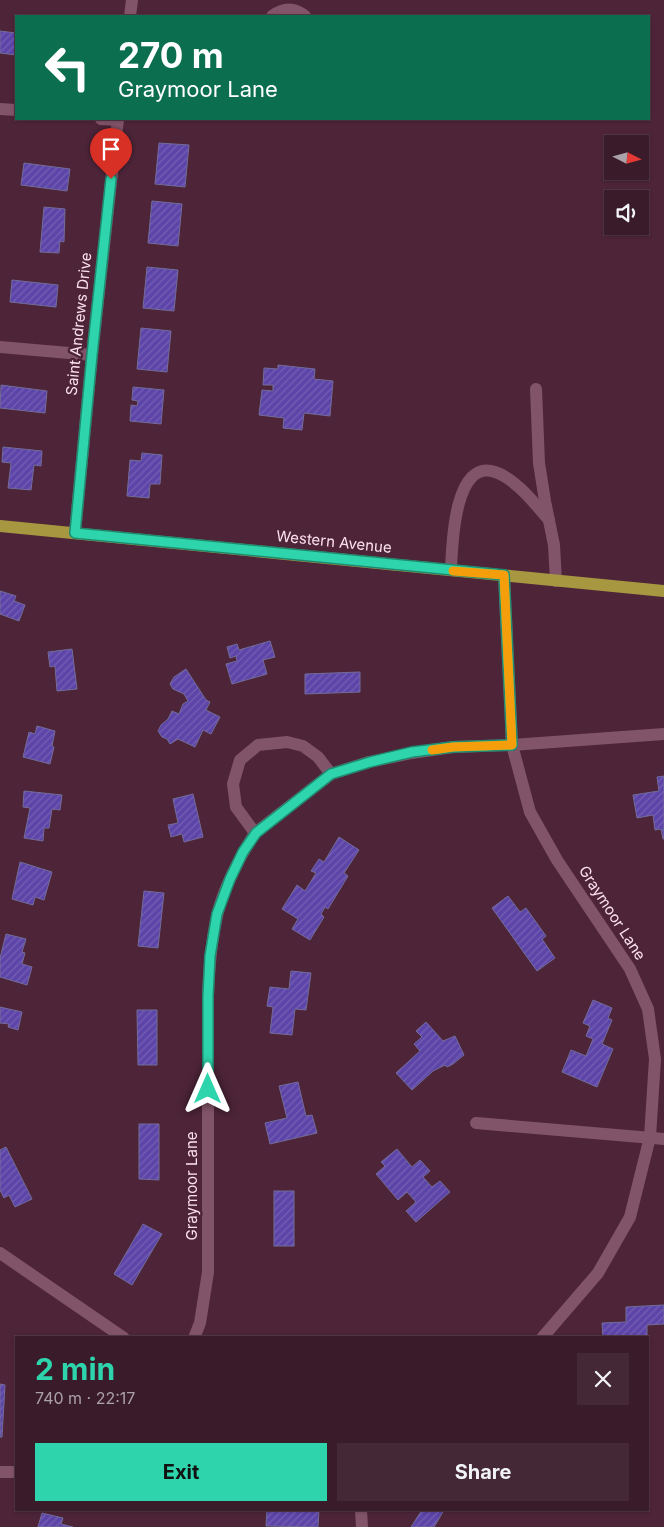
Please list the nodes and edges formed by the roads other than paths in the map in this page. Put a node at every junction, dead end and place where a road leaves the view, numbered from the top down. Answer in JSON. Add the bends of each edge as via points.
{"nodes":[{"id":1,"x":132,"y":0,"type":"edge"},
{"id":2,"x":130,"y":15,"type":"edge"},
{"id":3,"x":273,"y":15,"type":"edge"},
{"id":4,"x":303,"y":15,"type":"edge"},
{"id":5,"x":0,"y":109,"type":"edge"},
{"id":6,"x":15,"y":110,"type":"edge"},
{"id":7,"x":118,"y":120,"type":"edge"},
{"id":8,"x":0,"y":347,"type":"edge"},
{"id":9,"x":92,"y":355,"type":"junction"},
{"id":10,"x":536,"y":389,"type":"dead end"},
{"id":11,"x":549,"y":520,"type":"junction"},
{"id":12,"x":0,"y":526,"type":"edge"},
{"id":13,"x":75,"y":533,"type":"junction"},
{"id":14,"x":451,"y":570,"type":"junction"},
{"id":15,"x":504,"y":575,"type":"junction"},
{"id":16,"x":556,"y":580,"type":"junction"},
{"id":17,"x":664,"y":591,"type":"edge"},
{"id":18,"x":664,"y":734,"type":"edge"},
{"id":19,"x":512,"y":745,"type":"junction"},
{"id":20,"x":331,"y":774,"type":"junction"},
{"id":21,"x":256,"y":833,"type":"junction"},
{"id":22,"x":476,"y":1123,"type":"dead end"},
{"id":23,"x":650,"y":1137,"type":"junction"},
{"id":24,"x":664,"y":1138,"type":"edge"},
{"id":25,"x":0,"y":1253,"type":"edge"},
{"id":26,"x":121,"y":1336,"type":"edge"},
{"id":27,"x":195,"y":1336,"type":"edge"},
{"id":28,"x":544,"y":1336,"type":"edge"},
{"id":29,"x":0,"y":1472,"type":"edge"},
{"id":30,"x":15,"y":1472,"type":"edge"},
{"id":31,"x":361,"y":1511,"type":"edge"},
{"id":32,"x":362,"y":1527,"type":"edge"}],
"edges":[{"from":1,"to":2,"type":"street"},
{"from":3,"to":4,"type":"street","via":[[286,9]]},
{"from":5,"to":6,"type":"street"},
{"from":7,"to":9,"type":"street","name":"Saint Andrews Drive"},
{"from":8,"to":9,"type":"street"},
{"from":9,"to":13,"type":"street","name":"Saint Andrews Drive"},
{"from":10,"to":11,"type":"street","via":[[539,463]]},
{"from":11,"to":14,"type":"street","via":[[532,500],[501,474],[478,472],[466,485],[456,516]]},
{"from":11,"to":16,"type":"street"},
{"from":12,"to":13,"type":"main road","name":"Western Avenue"},
{"from":13,"to":14,"type":"main road","name":"Western Avenue"},
{"from":14,"to":15,"type":"main road","name":"Western Avenue"},
{"from":15,"to":16,"type":"main road","name":"Western Avenue"},
{"from":15,"to":19,"type":"street","name":"Graymoor Lane"},
{"from":16,"to":17,"type":"main road","name":"Western Avenue"},
{"from":18,"to":19,"type":"street","name":"Graymoor Lane"},
{"from":19,"to":20,"type":"street","name":"Graymoor Lane","via":[[412,752]]},
{"from":19,"to":23,"type":"street","name":"Graymoor Lane","via":[[530,812],[557,860],[630,969],[648,1009],[655,1059]]},
{"from":20,"to":21,"type":"street","name":"Graymoor Lane"},
{"from":20,"to":21,"type":"street","via":[[303,746],[286,742],[258,745],[240,760],[233,784],[236,807]]},
{"from":21,"to":27,"type":"street","name":"Graymoor Lane","via":[[240,858],[217,914],[210,956],[208,1272]]},
{"from":22,"to":23,"type":"street"},
{"from":23,"to":24,"type":"street"},
{"from":23,"to":28,"type":"street","name":"Graymoor Lane","via":[[630,1217],[598,1273]]},
{"from":25,"to":26,"type":"street"},
{"from":29,"to":30,"type":"street"},
{"from":31,"to":32,"type":"street"}]}
